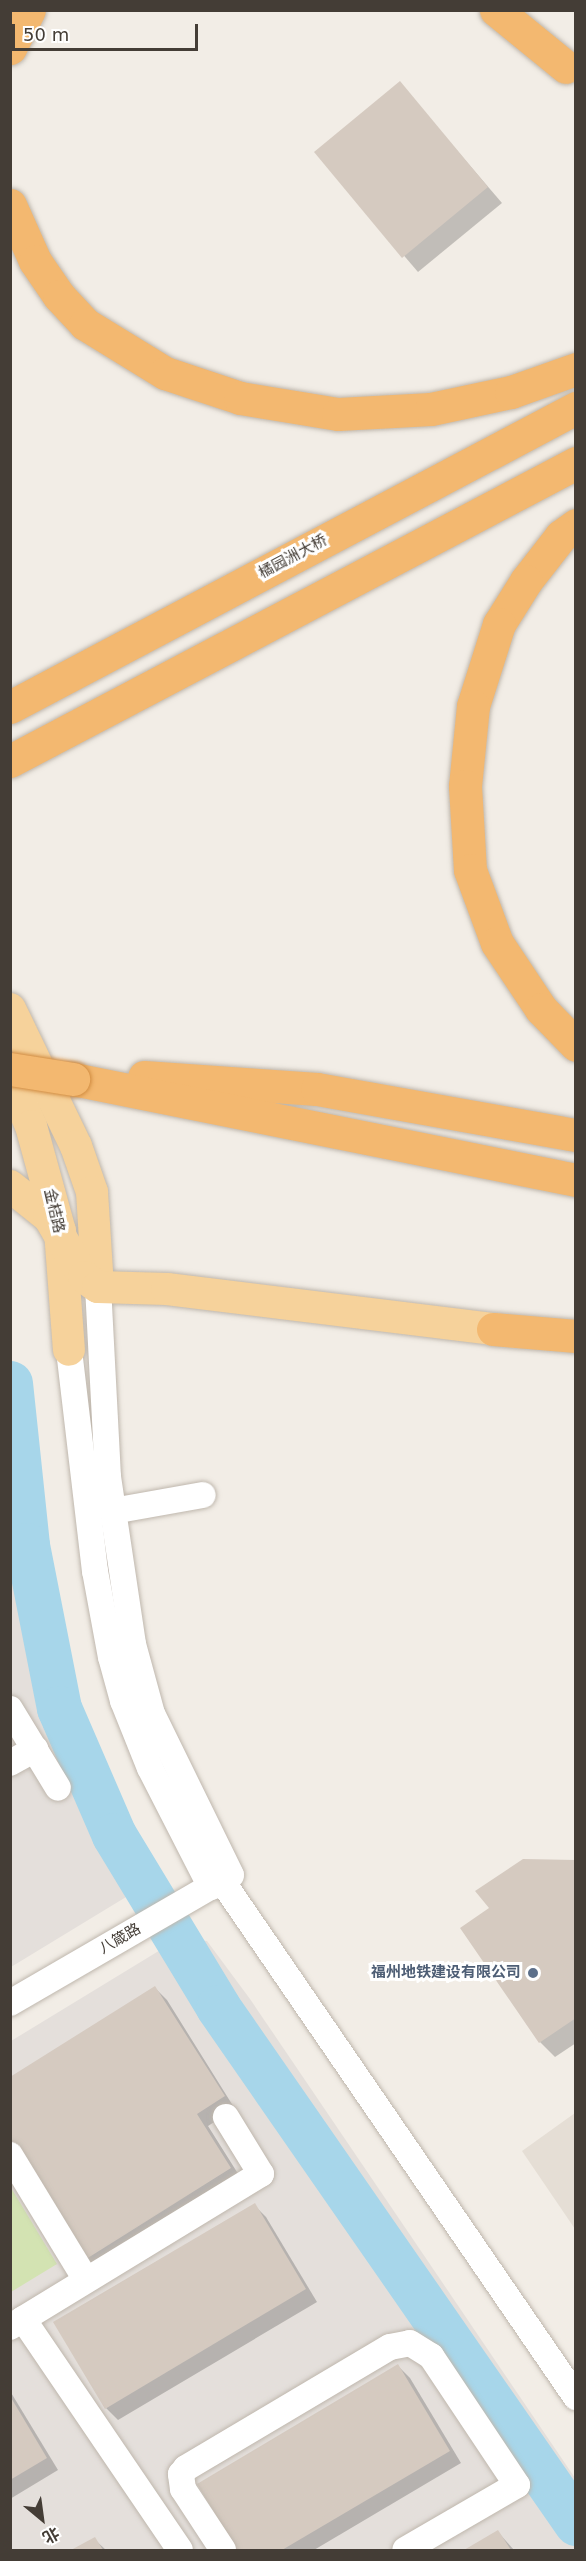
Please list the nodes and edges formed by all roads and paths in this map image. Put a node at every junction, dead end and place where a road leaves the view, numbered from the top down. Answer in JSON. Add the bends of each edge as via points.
{"nodes":[{"id":1,"x":29,"y":10,"type":"edge"},
{"id":2,"x":496,"y":10,"type":"edge"},
{"id":3,"x":522,"y":10,"type":"edge"},
{"id":4,"x":10,"y":48,"type":"edge"},
{"id":5,"x":571,"y":73,"type":"edge"},
{"id":6,"x":14,"y":216,"type":"edge"},
{"id":7,"x":576,"y":369,"type":"edge"},
{"id":8,"x":576,"y":408,"type":"edge"},
{"id":9,"x":576,"y":463,"type":"edge"},
{"id":10,"x":576,"y":525,"type":"edge"},
{"id":11,"x":10,"y":707,"type":"edge"},
{"id":12,"x":10,"y":761,"type":"edge"},
{"id":13,"x":10,"y":1009,"type":"edge"},
{"id":14,"x":576,"y":1045,"type":"edge"},
{"id":15,"x":10,"y":1069,"type":"edge"},
{"id":16,"x":10,"y":1079,"type":"edge"},
{"id":17,"x":74,"y":1079,"type":"junction"},
{"id":18,"x":576,"y":1135,"type":"edge"},
{"id":19,"x":576,"y":1180,"type":"edge"},
{"id":20,"x":10,"y":1186,"type":"edge"},
{"id":21,"x":60,"y":1231,"type":"junction"},
{"id":22,"x":98,"y":1287,"type":"junction"},
{"id":23,"x":493,"y":1329,"type":"joint"},
{"id":24,"x":576,"y":1338,"type":"edge"},
{"id":25,"x":69,"y":1350,"type":"joint"},
{"id":26,"x":203,"y":1496,"type":"dead end"},
{"id":27,"x":112,"y":1511,"type":"junction"},
{"id":28,"x":10,"y":1708,"type":"edge"},
{"id":29,"x":35,"y":1749,"type":"junction"},
{"id":30,"x":10,"y":1763,"type":"edge"},
{"id":31,"x":58,"y":1788,"type":"dead end"},
{"id":32,"x":221,"y":1881,"type":"junction"},
{"id":33,"x":10,"y":2003,"type":"edge"},
{"id":34,"x":226,"y":2117,"type":"dead end"},
{"id":35,"x":10,"y":2155,"type":"edge"},
{"id":36,"x":86,"y":2280,"type":"junction"},
{"id":37,"x":17,"y":2323,"type":"edge"},
{"id":38,"x":576,"y":2397,"type":"edge"},
{"id":39,"x":180,"y":2550,"type":"edge"},
{"id":40,"x":223,"y":2550,"type":"edge"},
{"id":41,"x":405,"y":2550,"type":"edge"}],
"edges":[{"from":1,"to":4,"type":"highway"},
{"from":2,"to":5,"type":"highway"},
{"from":3,"to":5,"type":"highway"},
{"from":6,"to":7,"type":"highway","via":[[59,296],[85,324],[165,373],[240,398],[338,414],[431,410],[511,392]]},
{"from":8,"to":11,"type":"highway","name":"橘园洲大桥"},
{"from":9,"to":12,"type":"highway"},
{"from":10,"to":14,"type":"highway","via":[[561,536],[526,582],[499,624],[483,668],[467,742],[465,832],[470,870],[497,943],[541,1009]]},
{"from":13,"to":22,"type":"main road","via":[[76,1146],[92,1192]]},
{"from":15,"to":17,"type":"highway","bridge":true},
{"from":16,"to":21,"type":"main road","name":"金桔路","via":[[31,1126]]},
{"from":17,"to":18,"type":"highway","via":[[190,1078],[317,1089]]},
{"from":17,"to":19,"type":"highway"},
{"from":20,"to":21,"type":"main road","via":[[30,1199]]},
{"from":21,"to":22,"type":"main road","via":[[84,1277]]},
{"from":21,"to":25,"type":"main road","name":"金桔路"},
{"from":22,"to":23,"type":"main road","via":[[166,1289]]},
{"from":22,"to":27,"type":"street","via":[[101,1405]]},
{"from":23,"to":24,"type":"highway"},
{"from":25,"to":32,"type":"street","via":[[95,1572],[123,1701],[150,1768]]},
{"from":26,"to":27,"type":"street"},
{"from":27,"to":32,"type":"street","via":[[142,1685]]},
{"from":28,"to":29,"type":"street"},
{"from":29,"to":30,"type":"street"},
{"from":29,"to":31,"type":"street"},
{"from":32,"to":33,"type":"street","name":"八箴路"},
{"from":32,"to":38,"type":"street"},
{"from":34,"to":36,"type":"street","via":[[261,2174]]},
{"from":35,"to":36,"type":"street"},
{"from":36,"to":37,"type":"street"},
{"from":37,"to":39,"type":"street"},
{"from":40,"to":41,"type":"street","via":[[183,2489],[181,2474],[186,2468],[390,2347],[411,2343],[431,2356],[517,2485]]}]}
